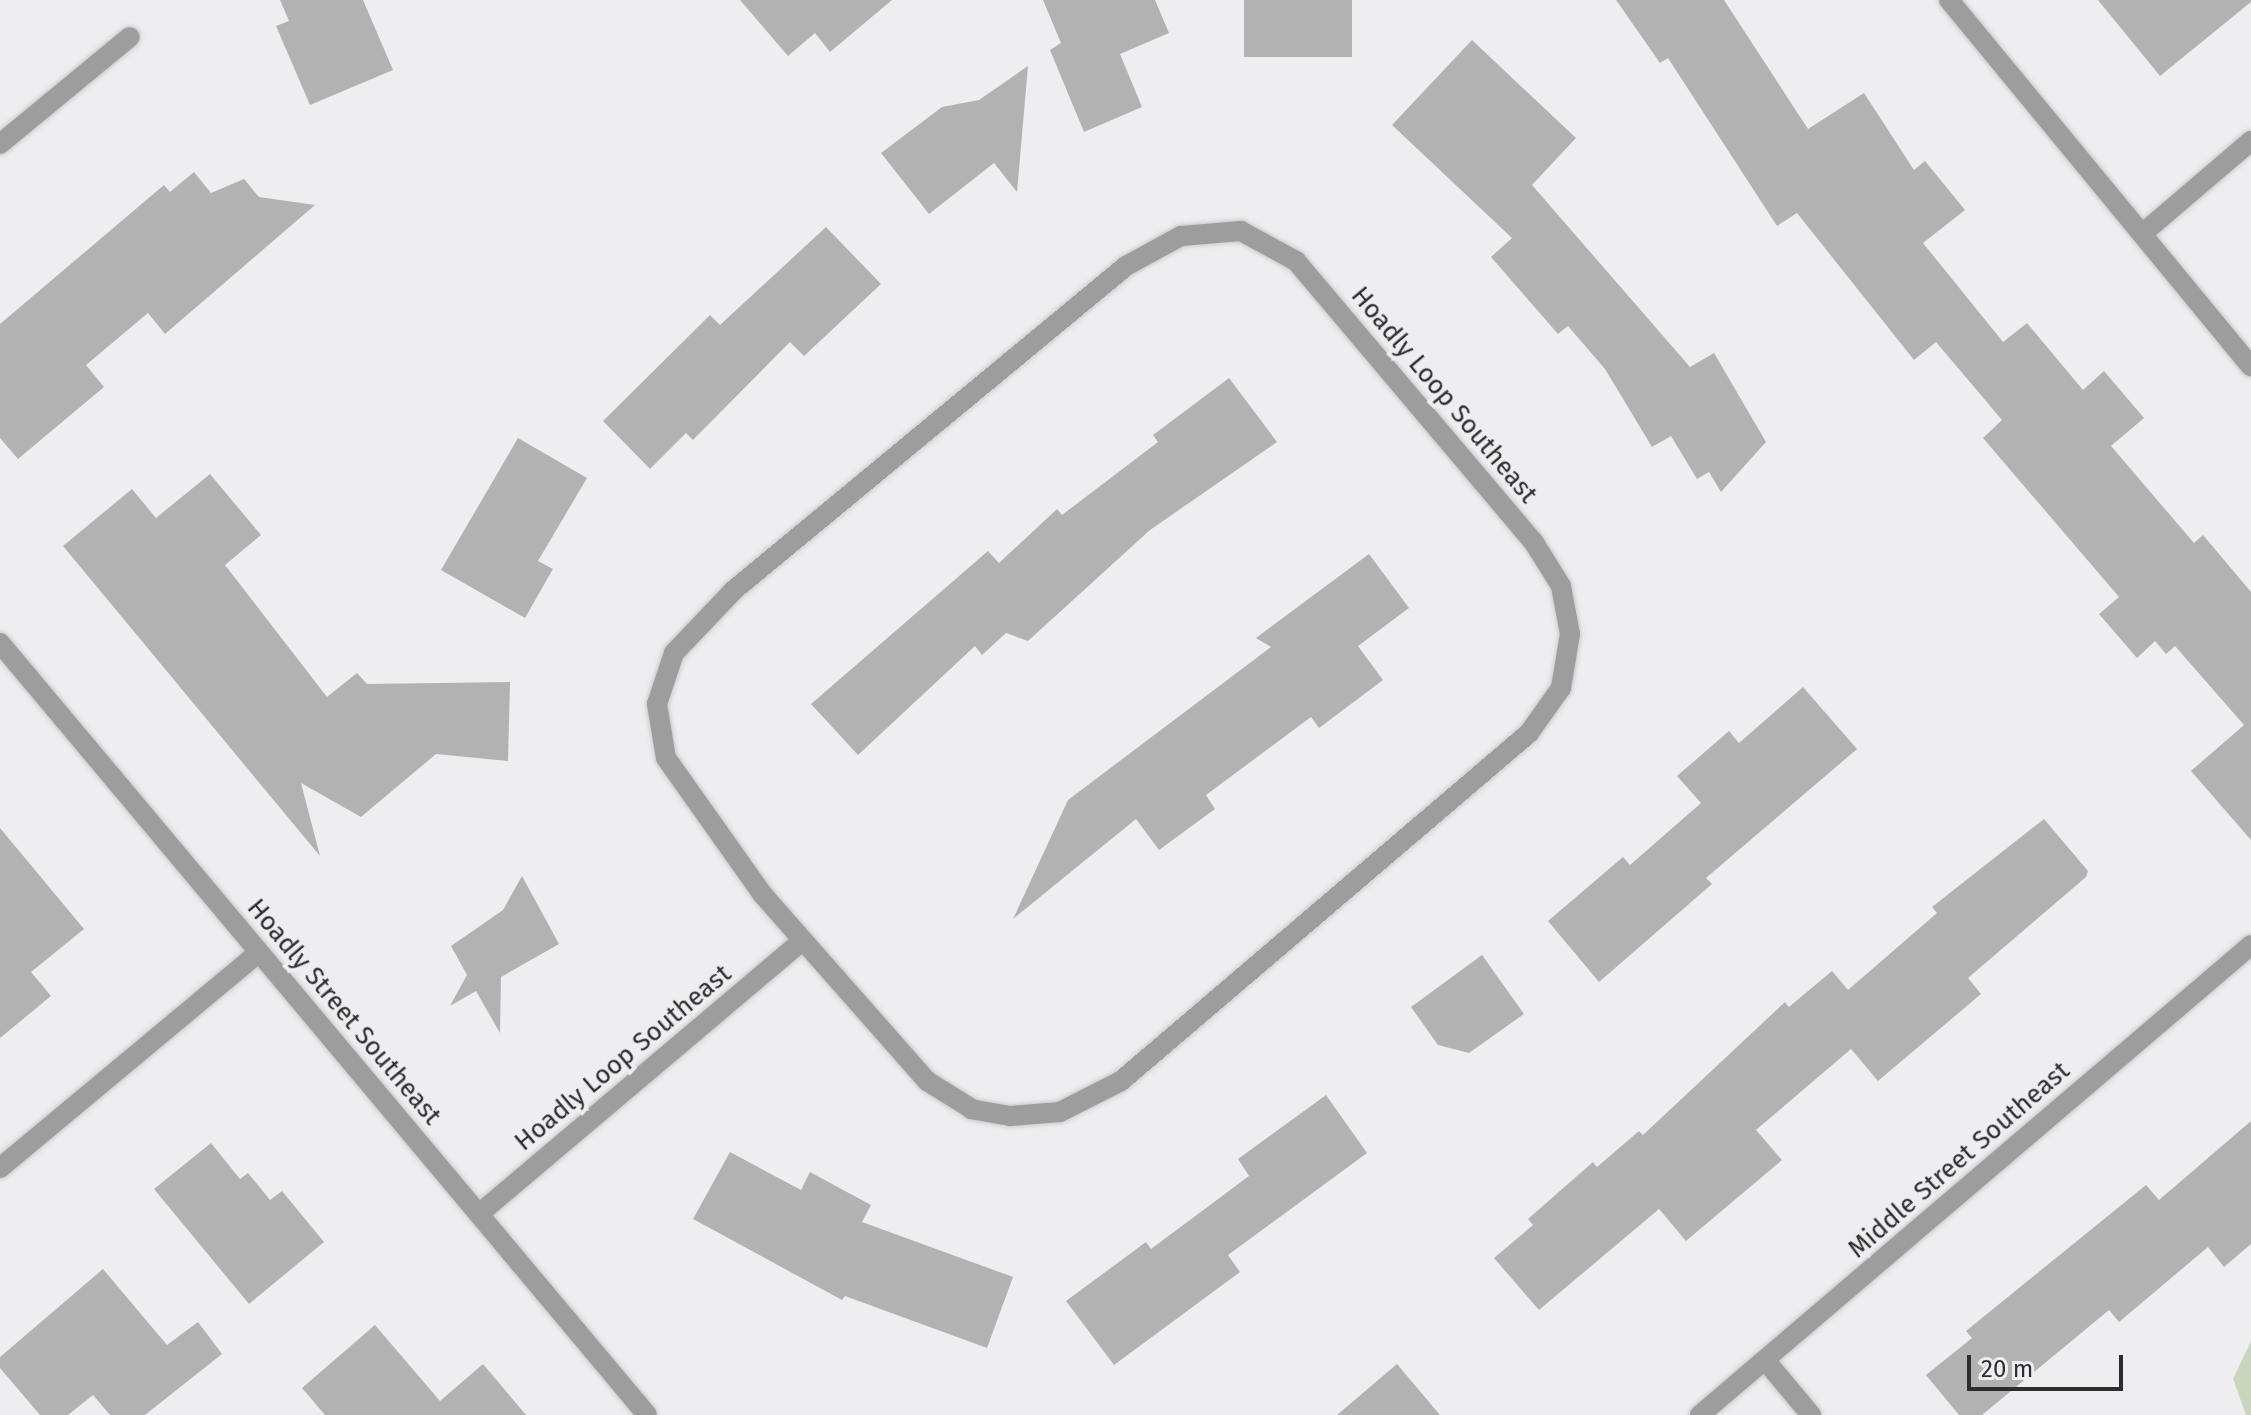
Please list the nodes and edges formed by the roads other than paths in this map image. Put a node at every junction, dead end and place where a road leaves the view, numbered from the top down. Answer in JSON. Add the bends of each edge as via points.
{"nodes":[{"id":1,"x":1949,"y":0,"type":"edge"},
{"id":2,"x":130,"y":37,"type":"dead end"},
{"id":3,"x":2251,"y":141,"type":"edge"},
{"id":4,"x":0,"y":144,"type":"edge"},
{"id":5,"x":2142,"y":234,"type":"junction"},
{"id":6,"x":2251,"y":366,"type":"edge"},
{"id":7,"x":0,"y":643,"type":"edge"},
{"id":8,"x":801,"y":942,"type":"junction"},
{"id":9,"x":2251,"y":945,"type":"edge"},
{"id":10,"x":259,"y":952,"type":"junction"},
{"id":11,"x":0,"y":1168,"type":"edge"},
{"id":12,"x":479,"y":1214,"type":"junction"},
{"id":13,"x":1765,"y":1360,"type":"junction"},
{"id":14,"x":636,"y":1411,"type":"edge"},
{"id":15,"x":1700,"y":1415,"type":"edge"},
{"id":16,"x":1811,"y":1415,"type":"edge"}],
"edges":[{"from":1,"to":5,"type":"street"},
{"from":2,"to":4,"type":"street"},
{"from":3,"to":5,"type":"street"},
{"from":5,"to":6,"type":"street"},
{"from":7,"to":10,"type":"street","name":"Hoadly Street Southeast"},
{"from":8,"to":8,"type":"street","name":"Hoadly Loop Southeast","via":[[694,804],[666,758],[657,704],[674,653],[734,590],[1126,266],[1181,236],[1241,231],[1296,261],[1533,541],[1561,586],[1570,634],[1566,661],[1561,688],[1537,722],[1121,1081],[1060,1112],[1010,1116],[972,1109],[927,1081]]},
{"from":8,"to":12,"type":"street","name":"Hoadly Loop Southeast"},
{"from":9,"to":13,"type":"street","name":"Middle Street Southeast"},
{"from":10,"to":11,"type":"street"},
{"from":10,"to":12,"type":"street","name":"Hoadly Street Southeast"},
{"from":12,"to":14,"type":"street","name":"Hoadly Street Southeast"},
{"from":13,"to":15,"type":"street","name":"Middle Street Southeast"},
{"from":13,"to":16,"type":"street"}]}
